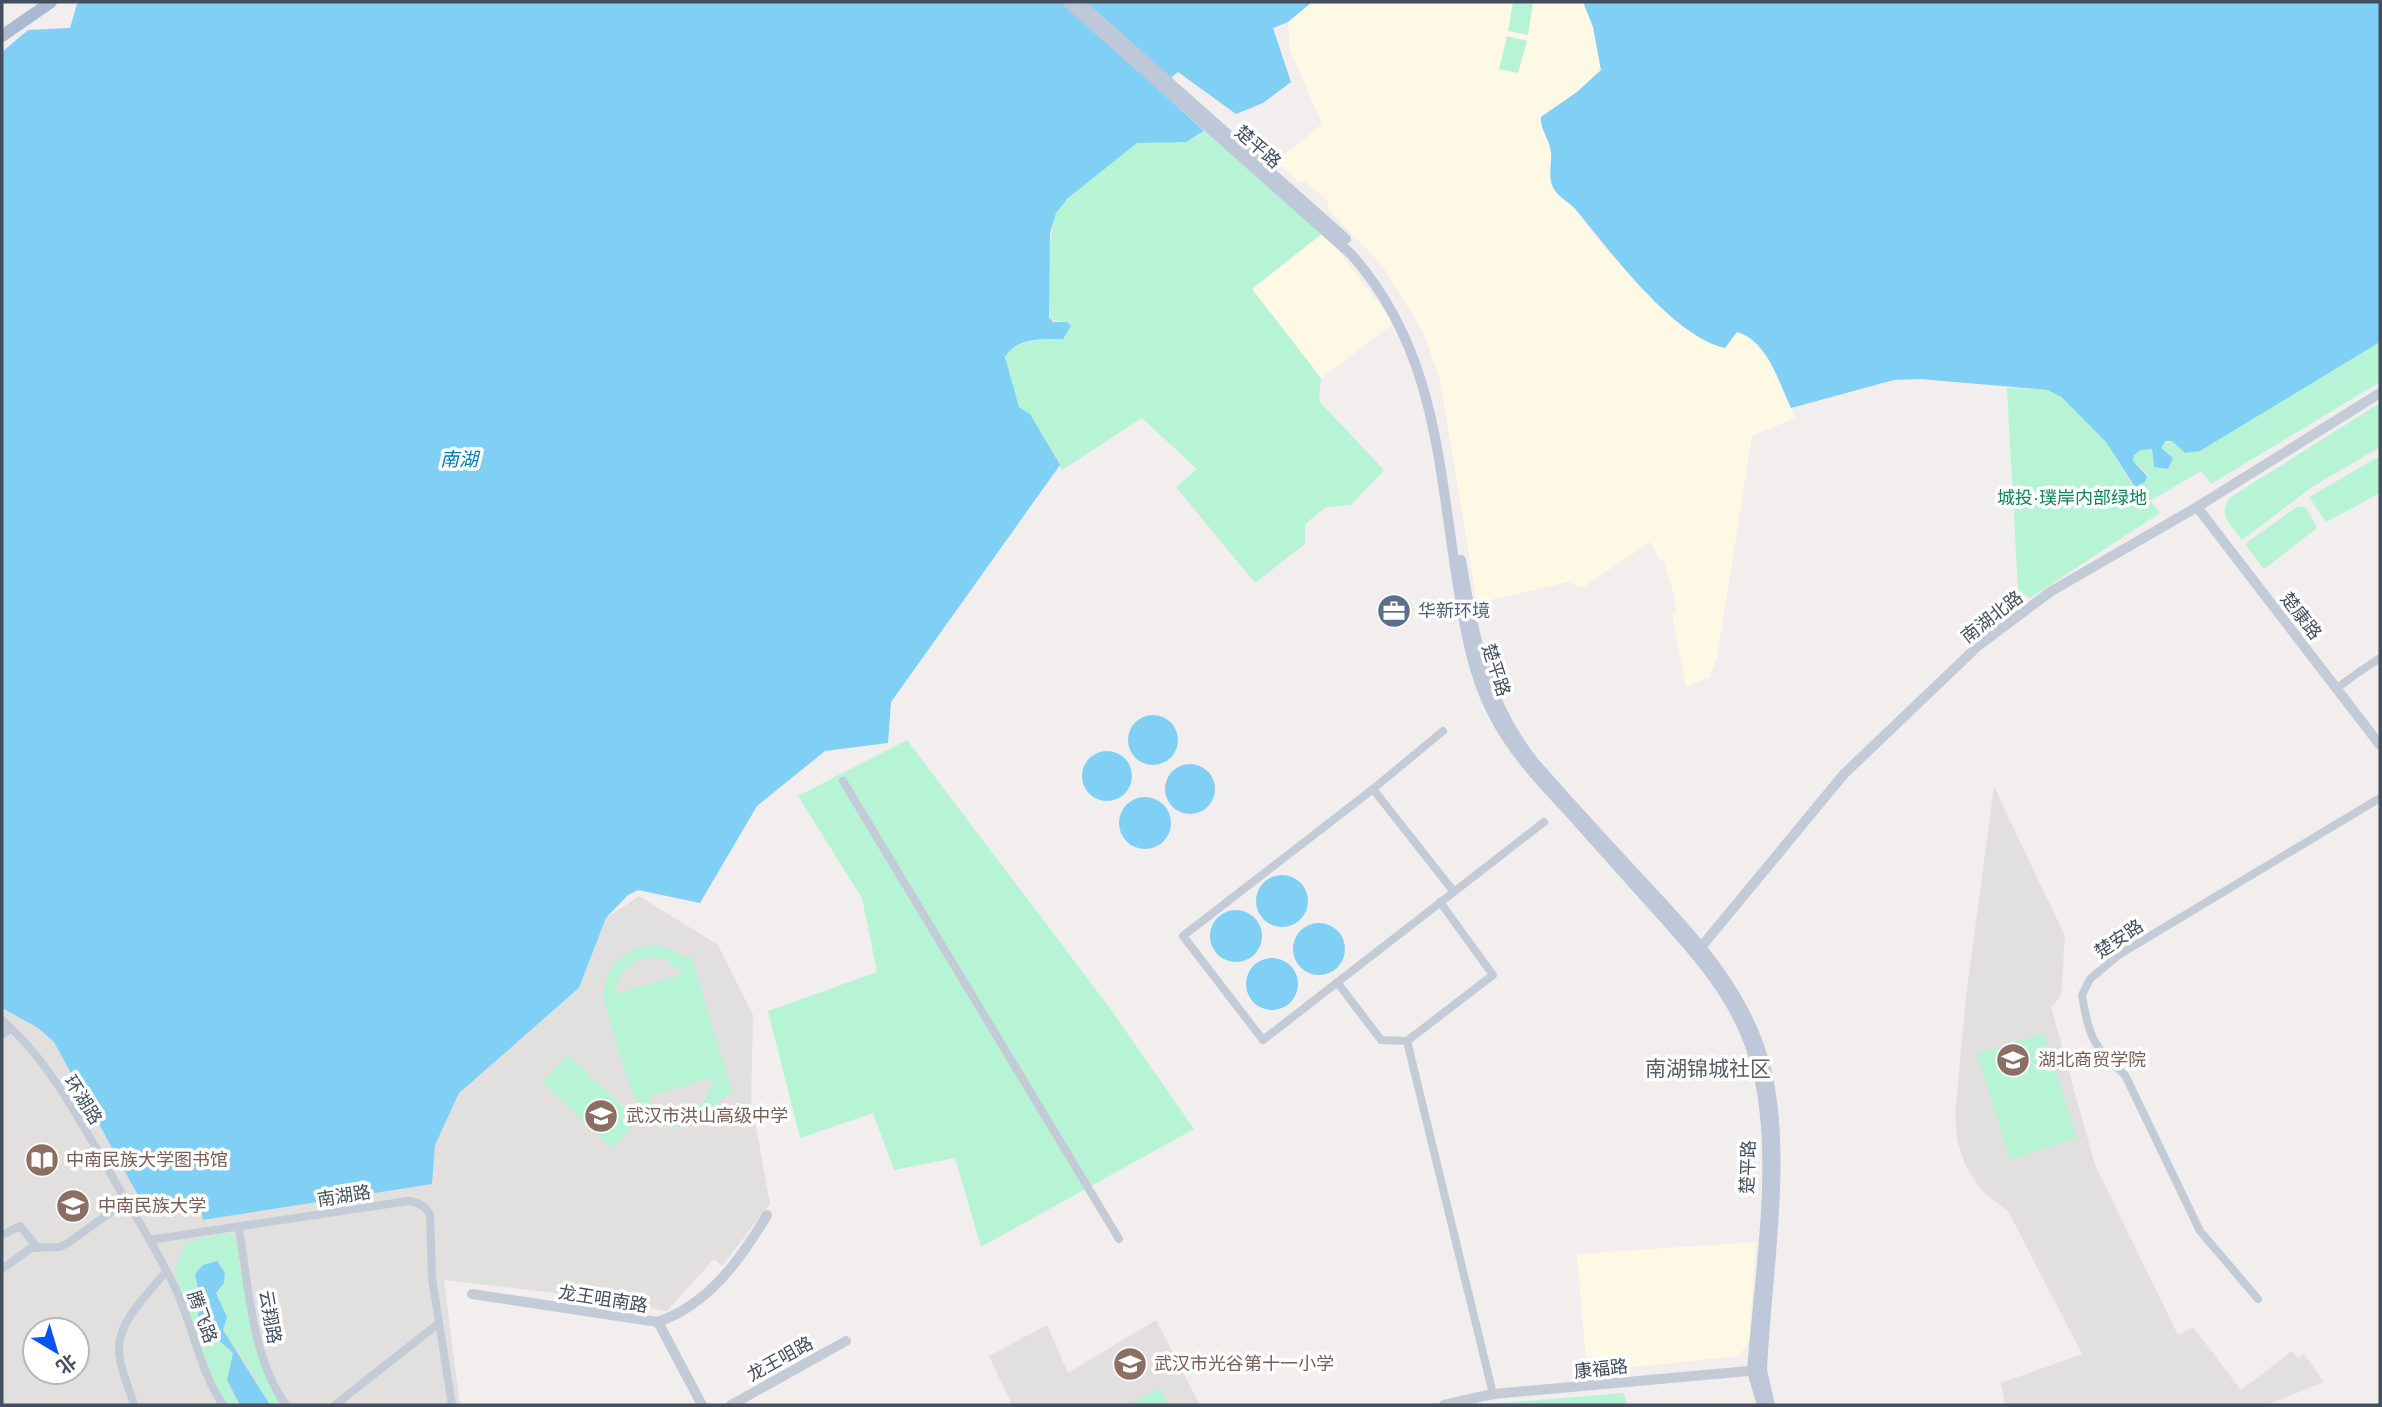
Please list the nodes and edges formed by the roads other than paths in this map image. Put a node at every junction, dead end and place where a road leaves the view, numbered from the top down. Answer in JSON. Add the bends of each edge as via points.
{"nodes":[{"id":1,"x":36,"y":2,"type":"edge"},
{"id":2,"x":51,"y":2,"type":"edge"},
{"id":3,"x":1067,"y":2,"type":"edge"},
{"id":4,"x":1079,"y":2,"type":"edge"},
{"id":5,"x":2,"y":27,"type":"edge"},
{"id":6,"x":2,"y":36,"type":"edge"},
{"id":7,"x":1266,"y":172,"type":"junction"},
{"id":8,"x":2380,"y":393,"type":"edge"},
{"id":9,"x":2197,"y":507,"type":"junction"},
{"id":10,"x":2380,"y":658,"type":"edge"},
{"id":11,"x":2337,"y":688,"type":"junction"},
{"id":12,"x":1443,"y":731,"type":"dead end"},
{"id":13,"x":2380,"y":745,"type":"edge"},
{"id":14,"x":843,"y":781,"type":"dead end"},
{"id":15,"x":1373,"y":789,"type":"junction"},
{"id":16,"x":2380,"y":798,"type":"edge"},
{"id":17,"x":1544,"y":822,"type":"dead end"},
{"id":18,"x":1454,"y":892,"type":"junction"},
{"id":19,"x":1440,"y":902,"type":"junction"},
{"id":20,"x":1699,"y":950,"type":"junction"},
{"id":21,"x":1337,"y":982,"type":"junction"},
{"id":22,"x":2,"y":1020,"type":"edge"},
{"id":23,"x":11,"y":1028,"type":"junction"},
{"id":24,"x":2,"y":1035,"type":"edge"},
{"id":25,"x":1407,"y":1041,"type":"junction"},
{"id":26,"x":126,"y":1201,"type":"junction"},
{"id":27,"x":766,"y":1214,"type":"dead end"},
{"id":28,"x":239,"y":1229,"type":"junction"},
{"id":29,"x":2,"y":1235,"type":"edge"},
{"id":30,"x":1119,"y":1239,"type":"dead end"},
{"id":31,"x":149,"y":1240,"type":"junction"},
{"id":32,"x":37,"y":1247,"type":"junction"},
{"id":33,"x":2,"y":1269,"type":"edge"},
{"id":34,"x":166,"y":1271,"type":"junction"},
{"id":35,"x":472,"y":1294,"type":"dead end"},
{"id":36,"x":2258,"y":1299,"type":"dead end"},
{"id":37,"x":658,"y":1322,"type":"junction"},
{"id":38,"x":439,"y":1324,"type":"junction"},
{"id":39,"x":846,"y":1341,"type":"dead end"},
{"id":40,"x":1757,"y":1370,"type":"junction"},
{"id":41,"x":1493,"y":1394,"type":"junction"},
{"id":42,"x":134,"y":1405,"type":"edge"},
{"id":43,"x":223,"y":1405,"type":"edge"},
{"id":44,"x":286,"y":1405,"type":"edge"},
{"id":45,"x":335,"y":1405,"type":"edge"},
{"id":46,"x":452,"y":1405,"type":"edge"},
{"id":47,"x":702,"y":1405,"type":"edge"},
{"id":48,"x":731,"y":1405,"type":"edge"},
{"id":49,"x":1444,"y":1405,"type":"edge"},
{"id":50,"x":1762,"y":1405,"type":"edge"},
{"id":51,"x":1770,"y":1405,"type":"edge"}],
"edges":[{"from":1,"to":5,"type":"main road"},
{"from":2,"to":6,"type":"main road"},
{"from":3,"to":7,"type":"main road","name":"楚平路"},
{"from":4,"to":7,"type":"main road","name":"楚平路"},
{"from":7,"to":20,"type":"main road","name":"楚平路","via":[[1365,258],[1395,300],[1418,344],[1436,403],[1474,632],[1499,708],[1534,762]]},
{"from":8,"to":9,"type":"street","name":"南湖北路"},
{"from":9,"to":11,"type":"street","name":"楚康路"},
{"from":9,"to":20,"type":"street","name":"南湖北路","via":[[2062,585],[1978,646],[1844,774]]},
{"from":10,"to":11,"type":"street"},
{"from":11,"to":13,"type":"street","name":"楚康路"},
{"from":12,"to":15,"type":"street"},
{"from":14,"to":30,"type":"street"},
{"from":15,"to":18,"type":"street"},
{"from":15,"to":21,"type":"street","via":[[1183,936],[1263,1040]]},
{"from":16,"to":36,"type":"street","name":"楚安路","via":[[2120,954],[2090,979],[2082,995],[2093,1042],[2104,1058],[2126,1075],[2200,1231]]},
{"from":17,"to":18,"type":"street"},
{"from":18,"to":19,"type":"street"},
{"from":19,"to":21,"type":"street"},
{"from":19,"to":25,"type":"street","via":[[1493,975]]},
{"from":20,"to":40,"type":"main road","name":"楚平路","via":[[1744,1010],[1770,1086],[1775,1143]]},
{"from":21,"to":25,"type":"street","via":[[1381,1040]]},
{"from":22,"to":23,"type":"street","name":"环湖路"},
{"from":23,"to":24,"type":"street"},
{"from":23,"to":26,"type":"street","name":"环湖路","via":[[58,1087]]},
{"from":25,"to":41,"type":"street"},
{"from":26,"to":31,"type":"street","name":"环湖路"},
{"from":26,"to":32,"type":"street","via":[[64,1246]]},
{"from":27,"to":37,"type":"street","name":"龙王咀南路","via":[[723,1278],[683,1310]]},
{"from":28,"to":31,"type":"street","name":"南湖路"},
{"from":28,"to":38,"type":"street","name":"南湖路","via":[[412,1201],[429,1213]]},
{"from":28,"to":44,"type":"street","name":"云翔路","via":[[262,1360]]},
{"from":29,"to":32,"type":"street","via":[[20,1226]]},
{"from":31,"to":34,"type":"street","name":"腾飞路"},
{"from":32,"to":33,"type":"street"},
{"from":34,"to":42,"type":"street","via":[[119,1341]]},
{"from":34,"to":43,"type":"street","name":"腾飞路"},
{"from":35,"to":37,"type":"street","name":"龙王咀南路"},
{"from":37,"to":47,"type":"street"},
{"from":38,"to":45,"type":"street"},
{"from":38,"to":46,"type":"street","name":"南湖路"},
{"from":39,"to":48,"type":"street","name":"龙王咀路"},
{"from":40,"to":41,"type":"street","name":"康福路"},
{"from":40,"to":50,"type":"main road","name":"楚平路"},
{"from":40,"to":51,"type":"main road","name":"楚平路"},
{"from":41,"to":49,"type":"street","name":"康福路"}]}
